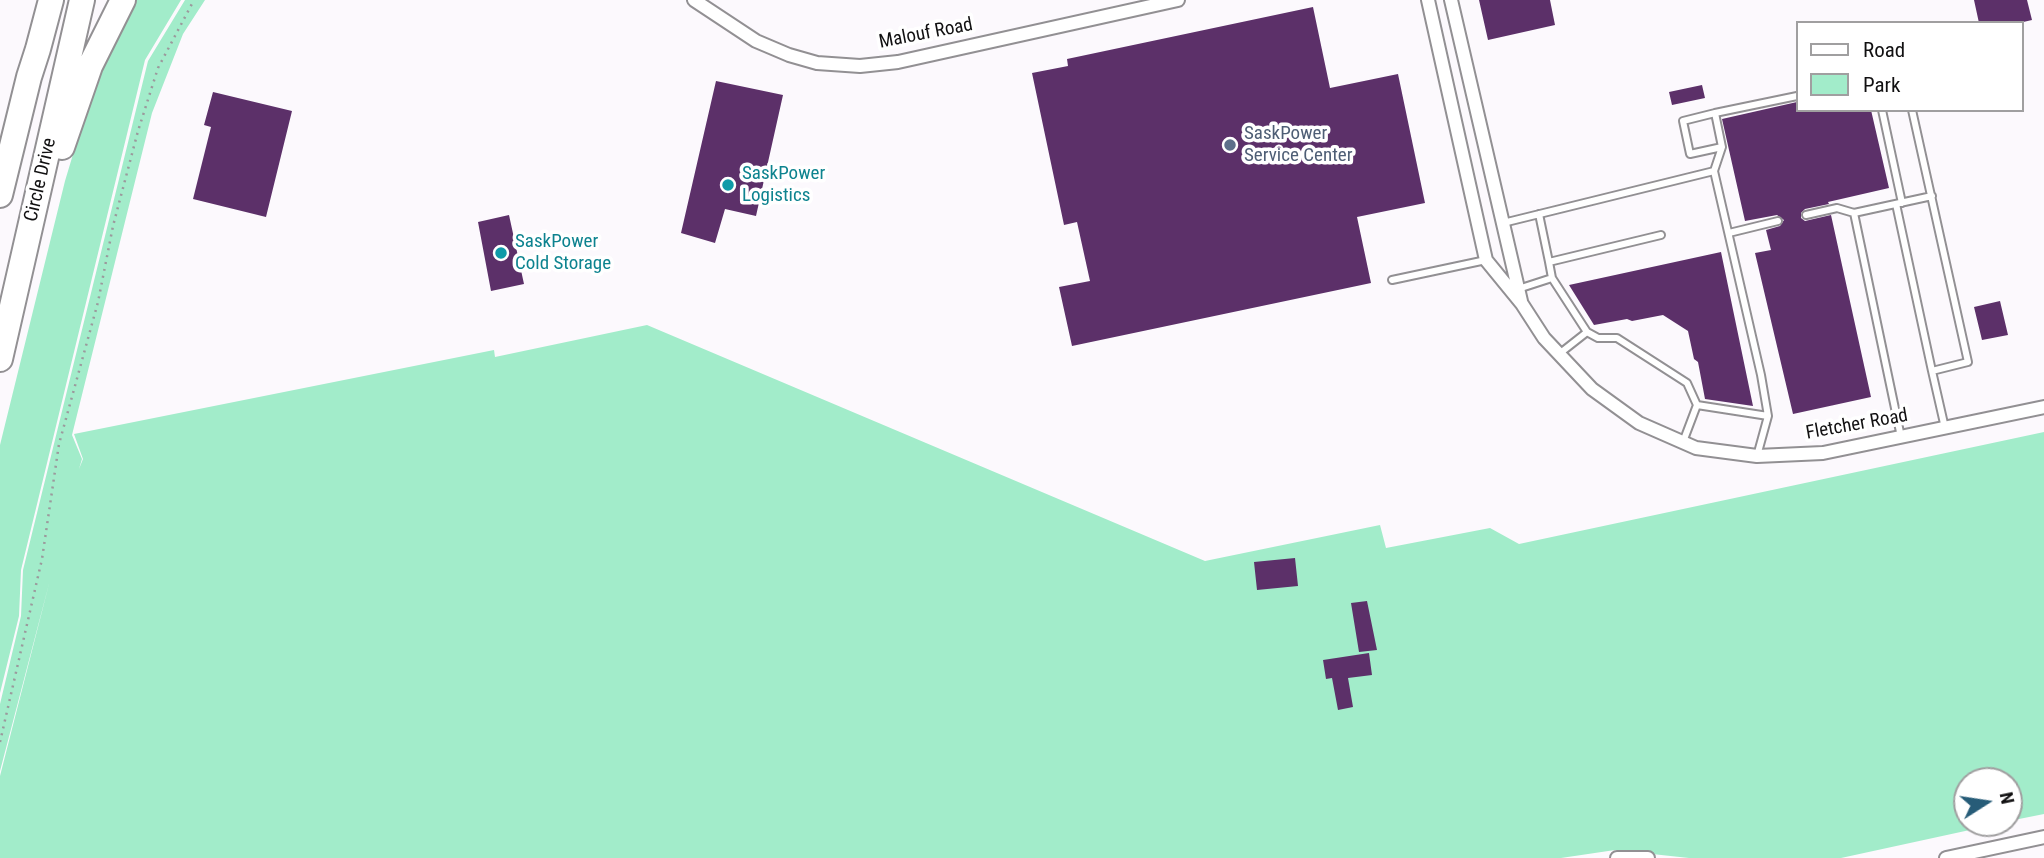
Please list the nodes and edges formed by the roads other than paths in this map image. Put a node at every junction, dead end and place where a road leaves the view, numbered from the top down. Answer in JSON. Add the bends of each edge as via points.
{"nodes":[{"id":1,"x":36,"y":0,"type":"edge"},
{"id":2,"x":51,"y":0,"type":"edge"},
{"id":3,"x":82,"y":0,"type":"edge"},
{"id":4,"x":123,"y":0,"type":"edge"},
{"id":5,"x":694,"y":0,"type":"edge"},
{"id":6,"x":1178,"y":0,"type":"edge"},
{"id":7,"x":1428,"y":0,"type":"edge"},
{"id":8,"x":1451,"y":0,"type":"edge"},
{"id":9,"x":29,"y":77,"type":"junction"},
{"id":10,"x":1796,"y":96,"type":"edge"},
{"id":11,"x":1881,"y":112,"type":"edge"},
{"id":12,"x":1912,"y":112,"type":"edge"},
{"id":13,"x":1715,"y":113,"type":"junction"},
{"id":14,"x":1722,"y":148,"type":"junction"},
{"id":15,"x":1714,"y":171,"type":"junction"},
{"id":16,"x":0,"y":195,"type":"edge"},
{"id":17,"x":1932,"y":196,"type":"junction"},
{"id":18,"x":1899,"y":203,"type":"junction"},
{"id":19,"x":1854,"y":213,"type":"junction"},
{"id":20,"x":1539,"y":214,"type":"junction"},
{"id":21,"x":1806,"y":215,"type":"dead end"},
{"id":22,"x":1778,"y":221,"type":"dead end"},
{"id":23,"x":1503,"y":223,"type":"junction"},
{"id":24,"x":1729,"y":233,"type":"junction"},
{"id":25,"x":1661,"y":235,"type":"dead end"},
{"id":26,"x":24,"y":254,"type":"junction"},
{"id":27,"x":1486,"y":260,"type":"junction"},
{"id":28,"x":1549,"y":262,"type":"junction"},
{"id":29,"x":1552,"y":278,"type":"junction"},
{"id":30,"x":1392,"y":280,"type":"dead end"},
{"id":31,"x":1518,"y":289,"type":"junction"},
{"id":32,"x":1522,"y":304,"type":"junction"},
{"id":33,"x":1587,"y":332,"type":"junction"},
{"id":34,"x":1559,"y":354,"type":"junction"},
{"id":35,"x":0,"y":359,"type":"edge"},
{"id":36,"x":1932,"y":371,"type":"junction"},
{"id":37,"x":1697,"y":405,"type":"junction"},
{"id":38,"x":2044,"y":407,"type":"edge"},
{"id":39,"x":1768,"y":416,"type":"junction"},
{"id":40,"x":1945,"y":428,"type":"junction"},
{"id":41,"x":1901,"y":437,"type":"junction"},
{"id":42,"x":1683,"y":442,"type":"junction"},
{"id":43,"x":1757,"y":456,"type":"junction"},
{"id":44,"x":2044,"y":837,"type":"edge"},
{"id":45,"x":1616,"y":858,"type":"edge"},
{"id":46,"x":1648,"y":858,"type":"edge"},
{"id":47,"x":1946,"y":858,"type":"edge"}],
"edges":[{"from":1,"to":9,"type":"highway","via":[[26,54]]},
{"from":2,"to":9,"type":"highway","name":"Circle Drive"},
{"from":3,"to":26,"type":"highway","name":"Circle Drive"},
{"from":4,"to":26,"type":"highway","via":[[90,66]]},
{"from":5,"to":6,"type":"street","name":"Malouf Road","via":[[756,41],[789,55],[817,63],[860,66],[898,62]]},
{"from":7,"to":27,"type":"street","name":"Fletcher Road"},
{"from":8,"to":23,"type":"street","name":"Fletcher Road"},
{"from":9,"to":16,"type":"highway","name":"Circle Drive"},
{"from":10,"to":13,"type":"lane"},
{"from":11,"to":18,"type":"lane"},
{"from":12,"to":17,"type":"lane"},
{"from":13,"to":14,"type":"lane"},
{"from":13,"to":14,"type":"lane","via":[[1683,121],[1690,154]]},
{"from":14,"to":15,"type":"lane"},
{"from":15,"to":20,"type":"lane"},
{"from":15,"to":24,"type":"lane"},
{"from":17,"to":18,"type":"lane"},
{"from":17,"to":36,"type":"lane","via":[[1968,362]]},
{"from":18,"to":19,"type":"lane"},
{"from":18,"to":36,"type":"lane"},
{"from":19,"to":21,"type":"lane","via":[[1837,208]]},
{"from":19,"to":41,"type":"lane"},
{"from":20,"to":23,"type":"lane"},
{"from":20,"to":28,"type":"lane"},
{"from":22,"to":24,"type":"lane"},
{"from":23,"to":31,"type":"street","name":"Fletcher Road"},
{"from":24,"to":39,"type":"lane"},
{"from":25,"to":28,"type":"lane"},
{"from":26,"to":35,"type":"highway","name":"Circle Drive"},
{"from":27,"to":30,"type":"lane"},
{"from":27,"to":32,"type":"street","name":"Fletcher Road"},
{"from":28,"to":29,"type":"lane"},
{"from":29,"to":31,"type":"lane"},
{"from":29,"to":33,"type":"lane"},
{"from":31,"to":32,"type":"street","name":"Fletcher Road"},
{"from":32,"to":34,"type":"street","name":"Fletcher Road"},
{"from":33,"to":34,"type":"lane"},
{"from":33,"to":37,"type":"lane","via":[[1598,338],[1617,338],[1687,383]]},
{"from":34,"to":42,"type":"street","name":"Fletcher Road","via":[[1592,389],[1639,423]]},
{"from":36,"to":40,"type":"lane"},
{"from":37,"to":39,"type":"lane"},
{"from":37,"to":42,"type":"lane"},
{"from":38,"to":40,"type":"street","name":"Fletcher Road"},
{"from":39,"to":43,"type":"lane"},
{"from":40,"to":41,"type":"street","name":"Fletcher Road"},
{"from":41,"to":43,"type":"street","name":"Fletcher Road","via":[[1823,453]]},
{"from":42,"to":43,"type":"street","name":"Fletcher Road"},
{"from":44,"to":47,"type":"street"},
{"from":45,"to":46,"type":"street"}]}
